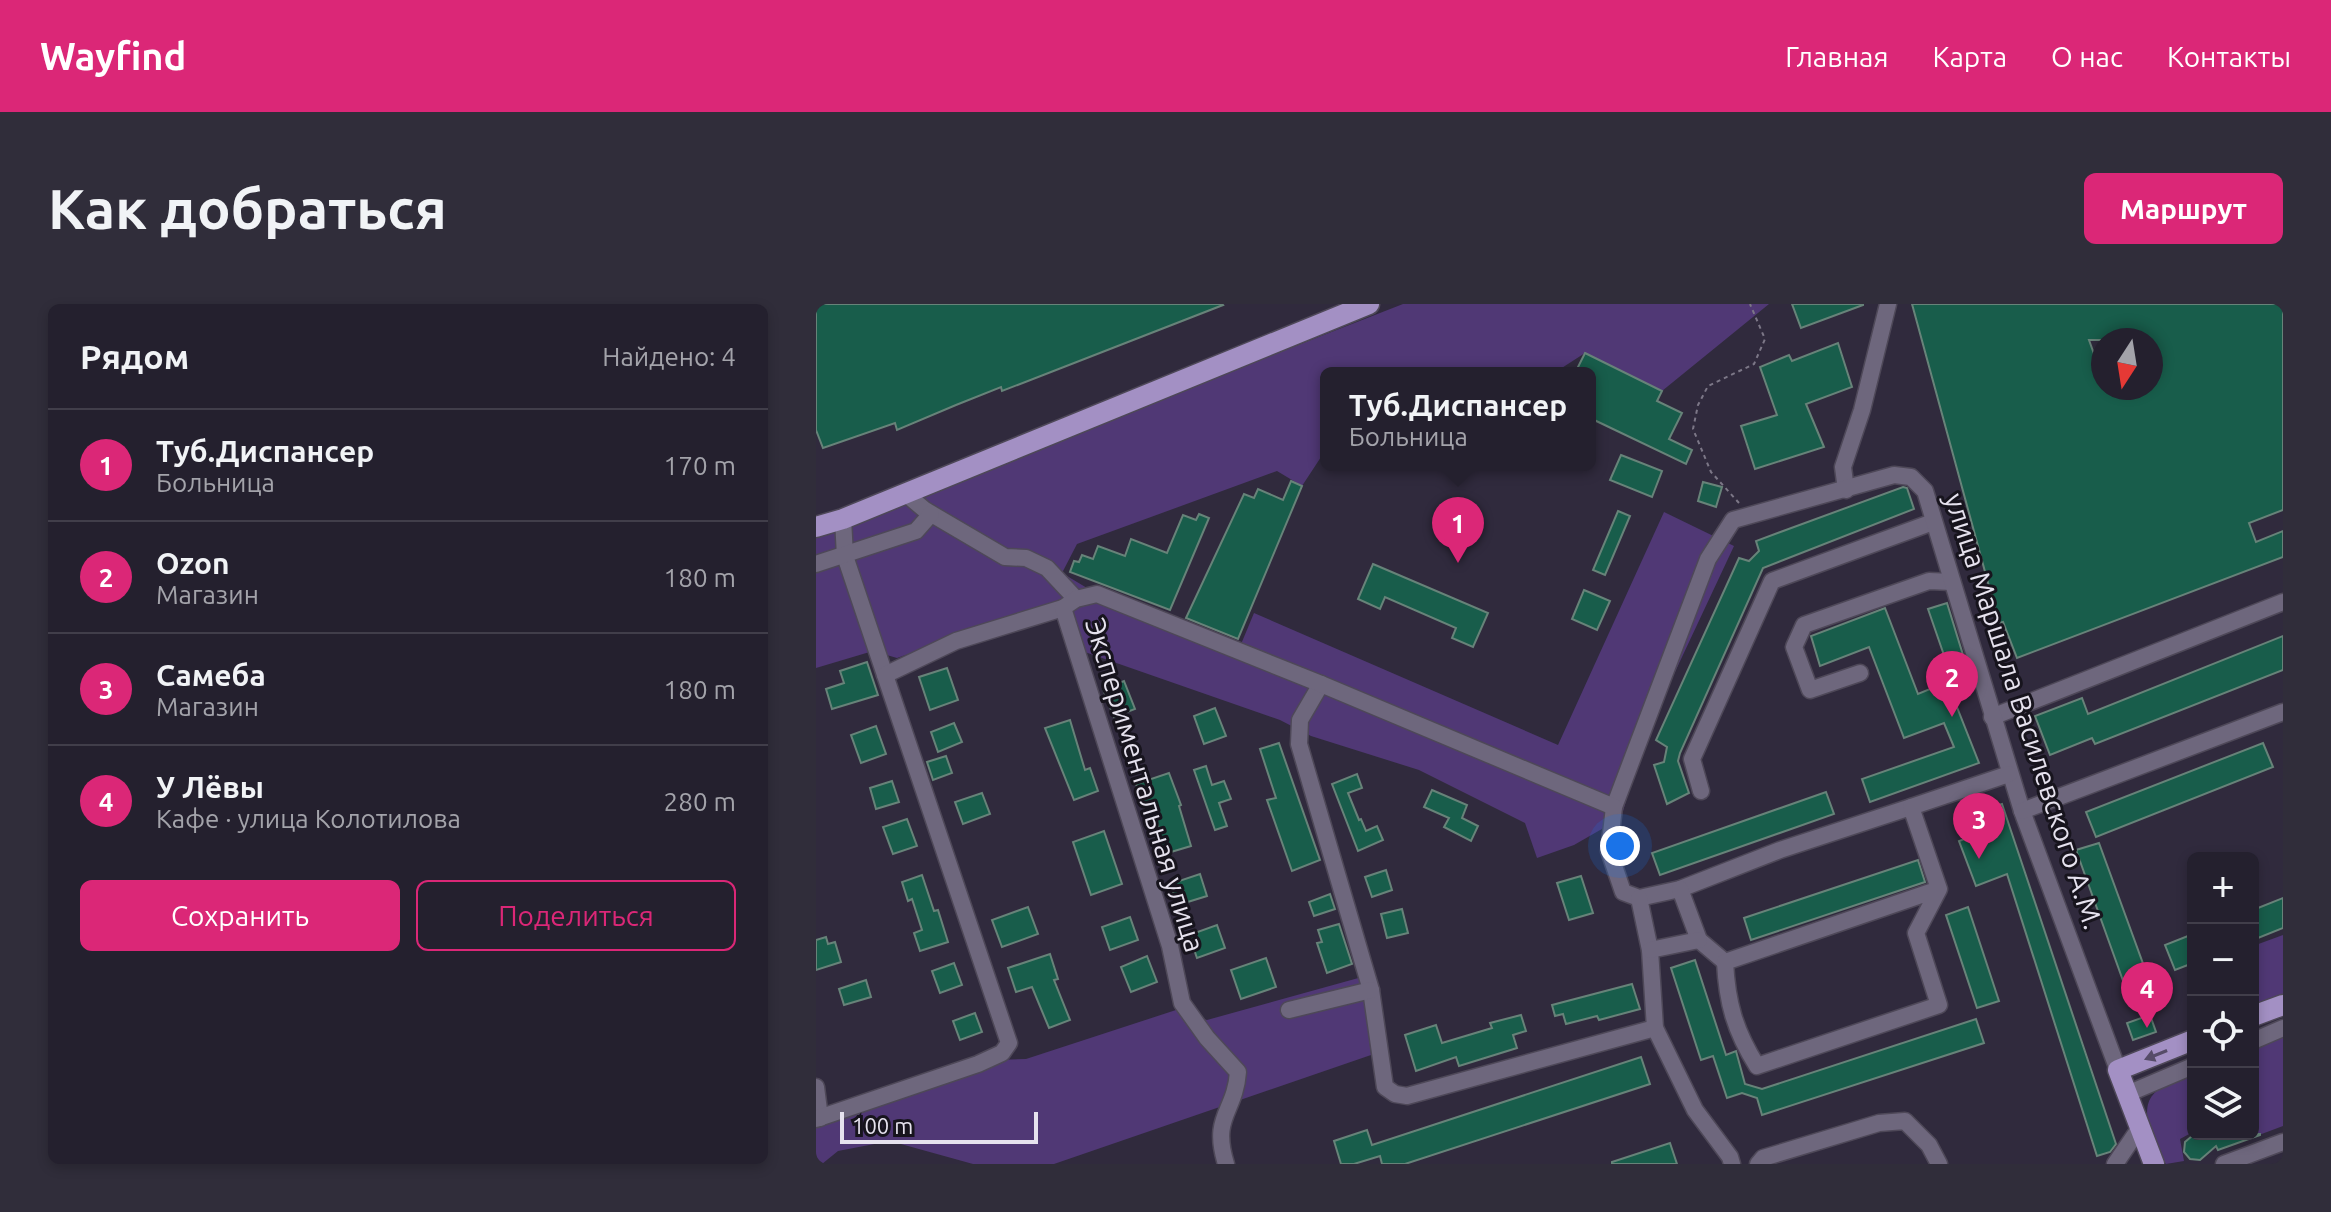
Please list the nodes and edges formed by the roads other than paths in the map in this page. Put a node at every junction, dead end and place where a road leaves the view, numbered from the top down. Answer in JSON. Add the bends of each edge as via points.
{"nodes":[{"id":1,"x":1369,"y":304,"type":"edge"},
{"id":2,"x":1888,"y":304,"type":"edge"},
{"id":3,"x":1846,"y":490,"type":"junction"},
{"id":4,"x":905,"y":493,"type":"junction"},
{"id":5,"x":931,"y":514,"type":"junction"},
{"id":6,"x":843,"y":519,"type":"junction"},
{"id":7,"x":1933,"y":522,"type":"junction"},
{"id":8,"x":816,"y":527,"type":"edge"},
{"id":9,"x":845,"y":556,"type":"junction"},
{"id":10,"x":816,"y":564,"type":"edge"},
{"id":11,"x":1946,"y":564,"type":"junction"},
{"id":12,"x":1929,"y":581,"type":"junction"},
{"id":13,"x":1952,"y":582,"type":"junction"},
{"id":14,"x":2283,"y":602,"type":"edge"},
{"id":15,"x":1069,"y":604,"type":"junction"},
{"id":16,"x":1860,"y":673,"type":"dead end"},
{"id":17,"x":885,"y":675,"type":"junction"},
{"id":18,"x":1321,"y":684,"type":"junction"},
{"id":19,"x":2283,"y":712,"type":"edge"},
{"id":20,"x":1992,"y":717,"type":"junction"},
{"id":21,"x":2009,"y":774,"type":"junction"},
{"id":22,"x":1701,"y":791,"type":"dead end"},
{"id":23,"x":1614,"y":807,"type":"junction"},
{"id":24,"x":1911,"y":807,"type":"junction"},
{"id":25,"x":2022,"y":811,"type":"junction"},
{"id":26,"x":1680,"y":889,"type":"junction"},
{"id":27,"x":1939,"y":889,"type":"junction"},
{"id":28,"x":1639,"y":898,"type":"junction"},
{"id":29,"x":1699,"y":940,"type":"junction"},
{"id":30,"x":1650,"y":950,"type":"junction"},
{"id":31,"x":1725,"y":962,"type":"junction"},
{"id":32,"x":1371,"y":990,"type":"junction"},
{"id":33,"x":2283,"y":1005,"type":"edge"},
{"id":34,"x":1289,"y":1010,"type":"dead end"},
{"id":35,"x":2259,"y":1014,"type":"edge"},
{"id":36,"x":1655,"y":1028,"type":"junction"},
{"id":37,"x":2283,"y":1028,"type":"edge"},
{"id":38,"x":2259,"y":1038,"type":"edge"},
{"id":39,"x":2187,"y":1042,"type":"edge"},
{"id":40,"x":2188,"y":1068,"type":"edge"},
{"id":41,"x":2118,"y":1070,"type":"junction"},
{"id":42,"x":816,"y":1087,"type":"edge"},
{"id":43,"x":2127,"y":1094,"type":"junction"},
{"id":44,"x":818,"y":1118,"type":"edge"},
{"id":45,"x":2141,"y":1126,"type":"junction"},
{"id":46,"x":2283,"y":1142,"type":"edge"},
{"id":47,"x":1226,"y":1164,"type":"edge"},
{"id":48,"x":1732,"y":1164,"type":"edge"},
{"id":49,"x":1758,"y":1164,"type":"edge"},
{"id":50,"x":1939,"y":1164,"type":"edge"},
{"id":51,"x":2115,"y":1164,"type":"edge"},
{"id":52,"x":2154,"y":1164,"type":"edge"},
{"id":53,"x":2224,"y":1164,"type":"edge"}],
"edges":[{"from":1,"to":4,"type":"main road"},
{"from":2,"to":3,"type":"street","via":[[1843,467]]},
{"from":3,"to":7,"type":"street","name":"улица Маршала Василевского А.М.","via":[[1894,475],[1911,477],[1925,491]]},
{"from":3,"to":23,"type":"street","via":[[1733,520],[1708,559]]},
{"from":4,"to":5,"type":"street"},
{"from":4,"to":6,"type":"main road"},
{"from":5,"to":9,"type":"street","via":[[916,531]]},
{"from":5,"to":15,"type":"street","via":[[1005,557],[1026,558],[1047,568]]},
{"from":6,"to":8,"type":"main road"},
{"from":6,"to":9,"type":"street"},
{"from":7,"to":11,"type":"street","name":"улица Маршала Василевского А.М."},
{"from":7,"to":22,"type":"street","via":[[1772,581],[1692,759]]},
{"from":9,"to":10,"type":"street"},
{"from":9,"to":17,"type":"street"},
{"from":11,"to":12,"type":"street"},
{"from":11,"to":13,"type":"street","name":"улица Маршала Василевского А.М."},
{"from":12,"to":13,"type":"street"},
{"from":12,"to":16,"type":"street","via":[[1804,625],[1794,647],[1810,690]]},
{"from":13,"to":20,"type":"street","name":"улица Маршала Василевского А.М."},
{"from":14,"to":20,"type":"street"},
{"from":15,"to":17,"type":"street","via":[[956,641]]},
{"from":15,"to":18,"type":"street","name":"Экспериментальная улица","via":[[1097,594]]},
{"from":15,"to":47,"type":"street","name":"Экспериментальная улица","via":[[1182,1003],[1238,1072],[1237,1089],[1222,1117],[1220,1143]]},
{"from":17,"to":44,"type":"street","via":[[1009,1043],[1002,1053],[978,1064]]},
{"from":18,"to":23,"type":"street","name":"Экспериментальная улица"},
{"from":18,"to":32,"type":"street","via":[[1300,720],[1299,744]]},
{"from":19,"to":25,"type":"street"},
{"from":20,"to":21,"type":"street","name":"улица Маршала Василевского А.М."},
{"from":21,"to":24,"type":"street"},
{"from":21,"to":25,"type":"street","name":"улица Маршала Василевского А.М."},
{"from":23,"to":28,"type":"street","via":[[1609,851],[1623,892]]},
{"from":24,"to":26,"type":"street"},
{"from":24,"to":27,"type":"street"},
{"from":25,"to":41,"type":"street","name":"улица Маршала Василевского А.М."},
{"from":26,"to":28,"type":"street"},
{"from":26,"to":29,"type":"street"},
{"from":27,"to":31,"type":"street"},
{"from":27,"to":31,"type":"street","via":[[1916,933],[1939,1005],[1757,1066],[1740,1039],[1727,994]]},
{"from":28,"to":30,"type":"street"},
{"from":29,"to":30,"type":"street"},
{"from":29,"to":31,"type":"street"},
{"from":30,"to":36,"type":"street"},
{"from":32,"to":34,"type":"street"},
{"from":32,"to":36,"type":"street","via":[[1385,1087],[1407,1096]]},
{"from":33,"to":35,"type":"main road"},
{"from":36,"to":48,"type":"street","via":[[1695,1110]]},
{"from":37,"to":38,"type":"street"},
{"from":39,"to":41,"type":"main road","one_way":true},
{"from":40,"to":43,"type":"street"},
{"from":41,"to":43,"type":"main road","name":"улица Маршала Василевского А.М."},
{"from":42,"to":44,"type":"street"},
{"from":43,"to":45,"type":"main road","name":"улица Маршала Василевского А.М."},
{"from":45,"to":51,"type":"street"},
{"from":45,"to":52,"type":"main road","name":"улица Маршала Василевского А.М."},
{"from":46,"to":53,"type":"street"},
{"from":49,"to":50,"type":"street","via":[[1763,1158],[1879,1123],[1905,1121]]}]}
